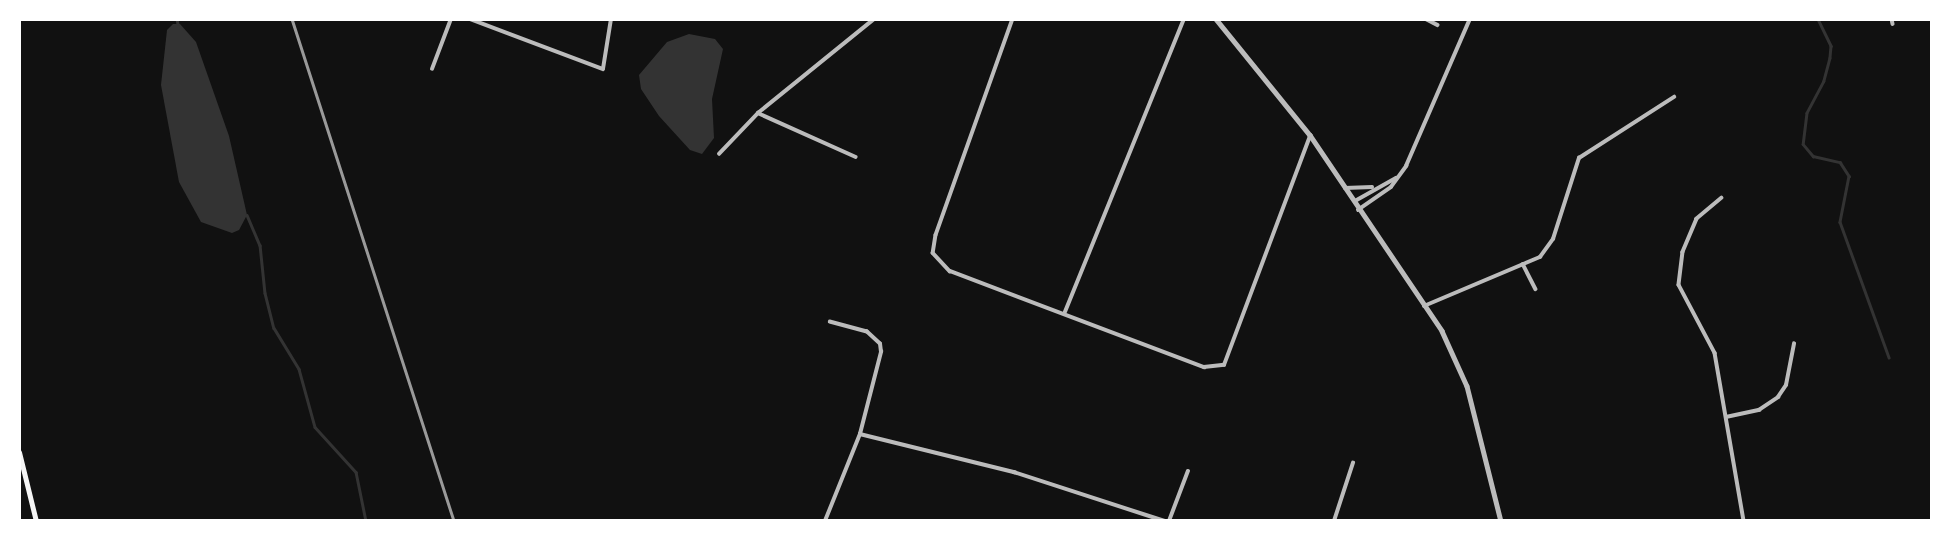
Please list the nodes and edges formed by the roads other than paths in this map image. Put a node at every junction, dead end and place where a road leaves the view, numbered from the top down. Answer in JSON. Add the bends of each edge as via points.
{"nodes":[{"id":1,"x":452,"y":19,"type":"edge"},
{"id":2,"x":470,"y":19,"type":"edge"},
{"id":3,"x":611,"y":19,"type":"edge"},
{"id":4,"x":874,"y":19,"type":"edge"},
{"id":5,"x":1013,"y":19,"type":"edge"},
{"id":6,"x":1184,"y":19,"type":"edge"},
{"id":7,"x":1216,"y":19,"type":"edge"},
{"id":8,"x":1426,"y":19,"type":"edge"},
{"id":9,"x":1470,"y":19,"type":"edge"},
{"id":10,"x":1438,"y":24,"type":"dead end"},
{"id":11,"x":432,"y":69,"type":"dead end"},
{"id":12,"x":1674,"y":96,"type":"dead end"},
{"id":13,"x":758,"y":113,"type":"junction"},
{"id":14,"x":1310,"y":135,"type":"junction"},
{"id":15,"x":719,"y":154,"type":"dead end"},
{"id":16,"x":856,"y":157,"type":"dead end"},
{"id":17,"x":1396,"y":178,"type":"junction"},
{"id":18,"x":1377,"y":186,"type":"junction"},
{"id":19,"x":1344,"y":188,"type":"junction"},
{"id":20,"x":1722,"y":198,"type":"dead end"},
{"id":21,"x":1353,"y":202,"type":"junction"},
{"id":22,"x":1358,"y":210,"type":"junction"},
{"id":23,"x":1523,"y":264,"type":"junction"},
{"id":24,"x":1536,"y":289,"type":"dead end"},
{"id":25,"x":1424,"y":306,"type":"junction"},
{"id":26,"x":1064,"y":313,"type":"junction"},
{"id":27,"x":830,"y":322,"type":"dead end"},
{"id":28,"x":1794,"y":344,"type":"dead end"},
{"id":29,"x":1726,"y":417,"type":"junction"},
{"id":30,"x":860,"y":434,"type":"junction"},
{"id":31,"x":19,"y":452,"type":"edge"},
{"id":32,"x":1353,"y":463,"type":"dead end"},
{"id":33,"x":1188,"y":471,"type":"dead end"},
{"id":34,"x":1335,"y":519,"type":"edge"},
{"id":35,"x":36,"y":521,"type":"edge"},
{"id":36,"x":825,"y":521,"type":"edge"},
{"id":37,"x":1167,"y":521,"type":"edge"},
{"id":38,"x":1340,"y":521,"type":"edge"},
{"id":39,"x":1501,"y":521,"type":"edge"},
{"id":40,"x":1744,"y":521,"type":"edge"}],
"edges":[{"from":1,"to":11,"type":"street"},
{"from":2,"to":3,"type":"street","via":[[603,69]]},
{"from":4,"to":13,"type":"street"},
{"from":5,"to":26,"type":"street","via":[[948,196],[933,253],[938,262]]},
{"from":6,"to":26,"type":"street"},
{"from":7,"to":14,"type":"street"},
{"from":8,"to":10,"type":"street"},
{"from":9,"to":17,"type":"street","via":[[1418,144]]},
{"from":12,"to":23,"type":"street","via":[[1579,158],[1553,239],[1540,257]]},
{"from":13,"to":15,"type":"street"},
{"from":13,"to":16,"type":"street"},
{"from":14,"to":19,"type":"street"},
{"from":14,"to":26,"type":"street","via":[[1224,365],[1205,367]]},
{"from":17,"to":18,"type":"street"},
{"from":17,"to":22,"type":"street","via":[[1391,187]]},
{"from":18,"to":19,"type":"street"},
{"from":18,"to":21,"type":"street"},
{"from":19,"to":21,"type":"street"},
{"from":20,"to":29,"type":"street","via":[[1697,219],[1679,276],[1685,301],[1715,353]]},
{"from":21,"to":22,"type":"street"},
{"from":22,"to":25,"type":"street"},
{"from":23,"to":24,"type":"street"},
{"from":23,"to":25,"type":"street"},
{"from":25,"to":39,"type":"street","via":[[1442,331],[1467,386]]},
{"from":27,"to":30,"type":"street","via":[[867,332],[880,344]]},
{"from":28,"to":29,"type":"street","via":[[1786,385],[1778,397],[1759,410]]},
{"from":29,"to":40,"type":"street"},
{"from":30,"to":36,"type":"street"},
{"from":30,"to":37,"type":"street","via":[[1014,472]]},
{"from":31,"to":35,"type":"main road"},
{"from":32,"to":34,"type":"street"},
{"from":33,"to":37,"type":"street"},
{"from":34,"to":38,"type":"street"}]}
